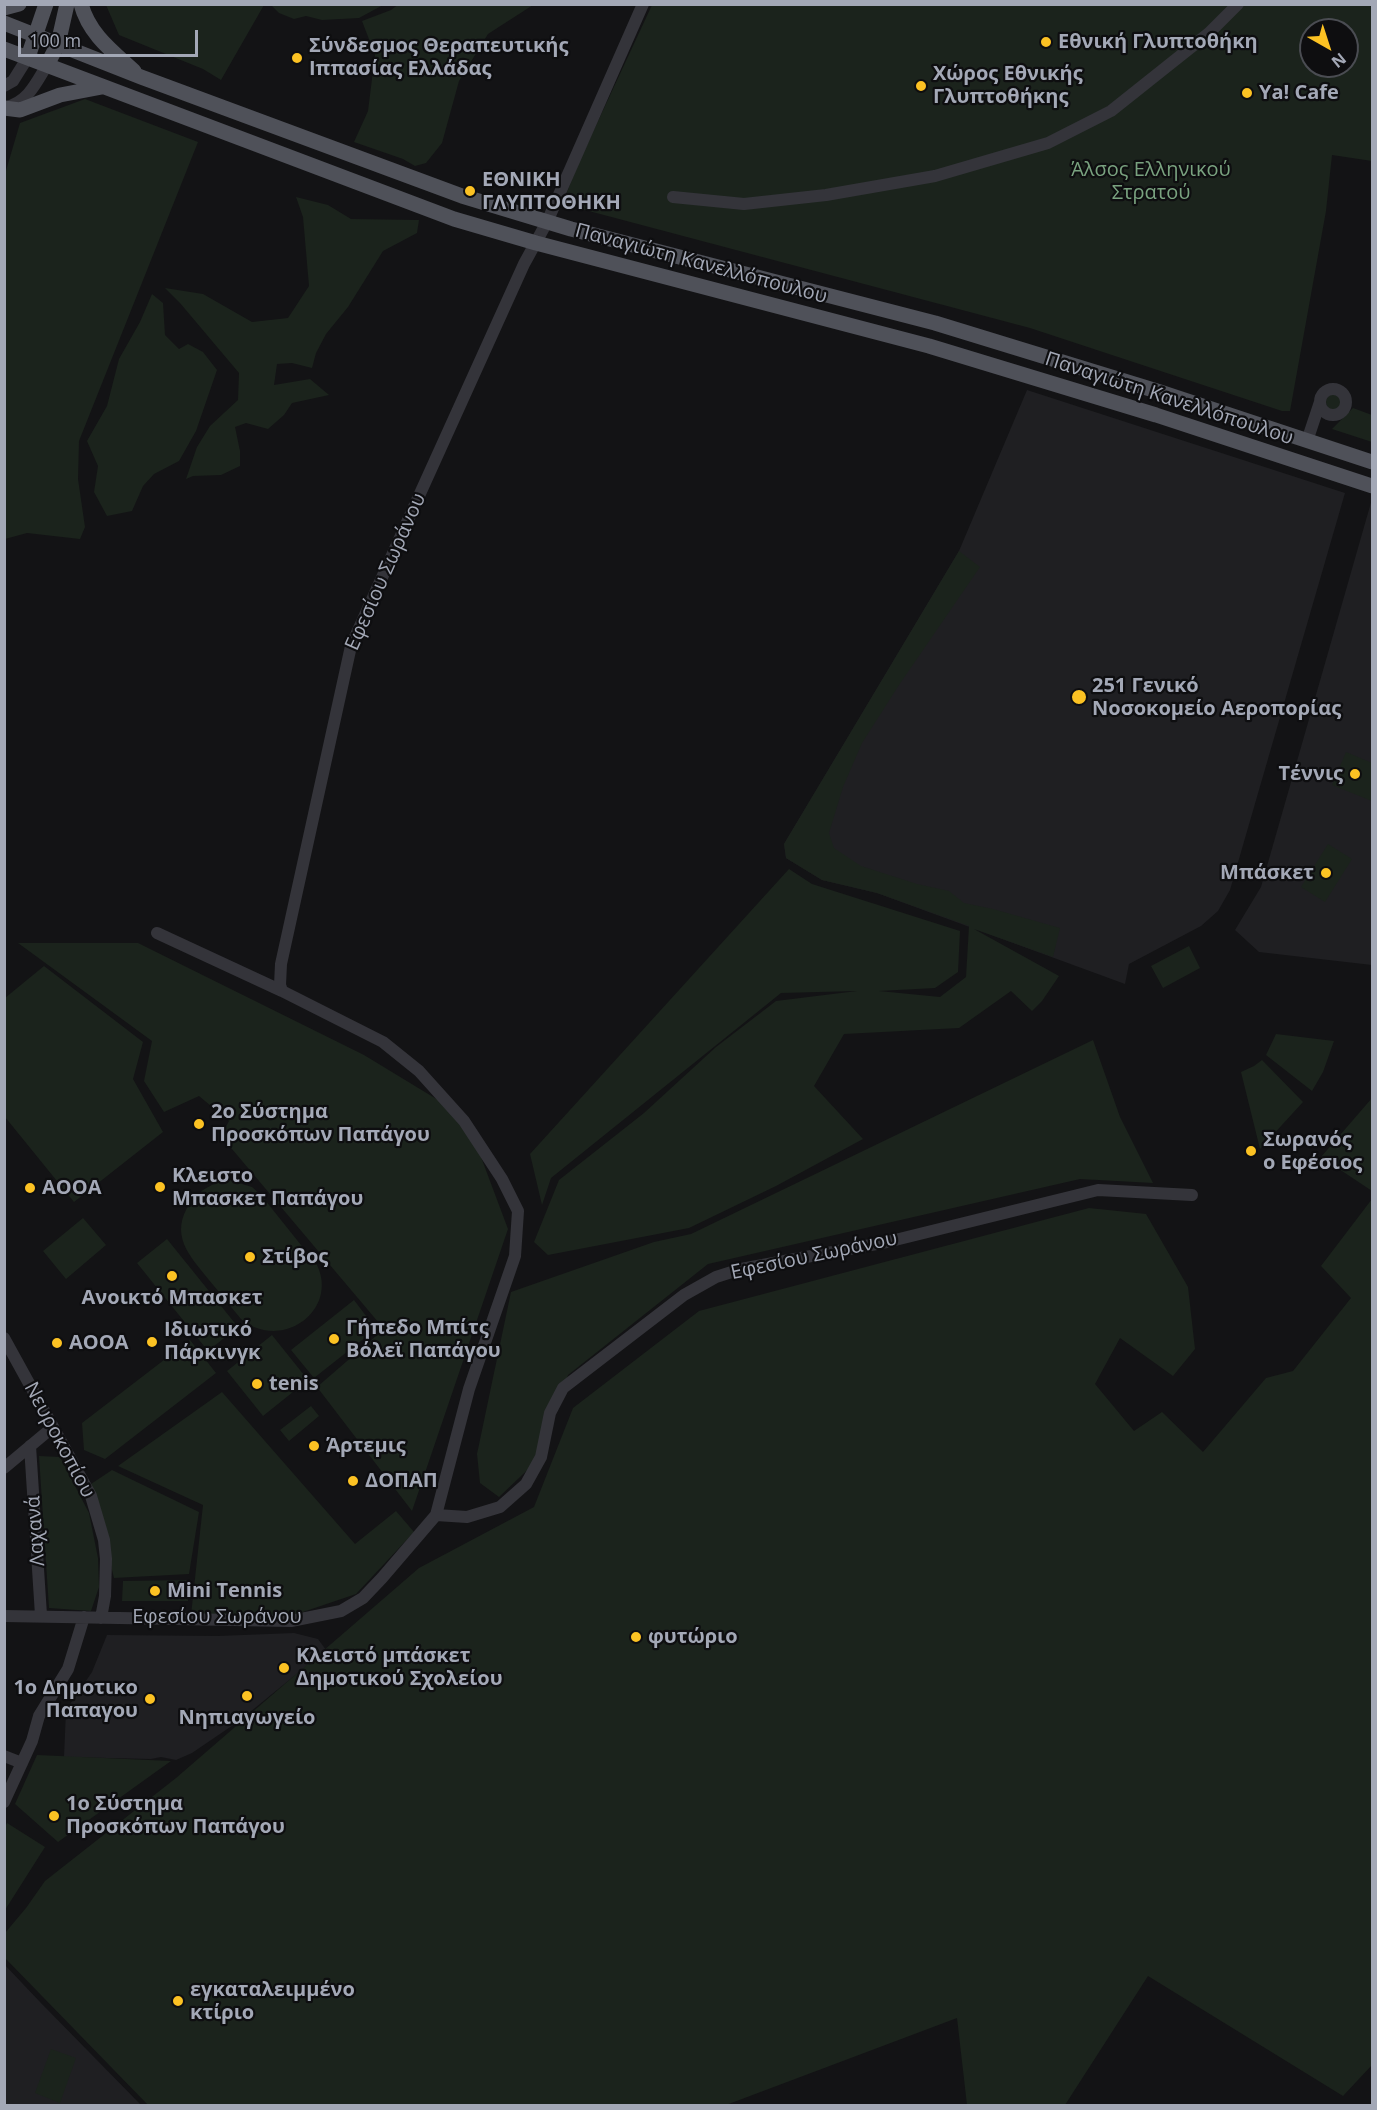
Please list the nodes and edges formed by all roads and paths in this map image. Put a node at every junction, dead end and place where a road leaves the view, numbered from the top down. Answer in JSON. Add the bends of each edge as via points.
{"nodes":[{"id":1,"x":19,"y":4,"type":"edge"},
{"id":2,"x":46,"y":4,"type":"edge"},
{"id":3,"x":67,"y":4,"type":"edge"},
{"id":4,"x":81,"y":4,"type":"edge"},
{"id":5,"x":643,"y":4,"type":"edge"},
{"id":6,"x":1238,"y":4,"type":"edge"},
{"id":7,"x":4,"y":8,"type":"edge"},
{"id":8,"x":4,"y":23,"type":"edge"},
{"id":9,"x":36,"y":36,"type":"junction"},
{"id":10,"x":58,"y":44,"type":"junction"},
{"id":11,"x":4,"y":49,"type":"edge"},
{"id":12,"x":28,"y":57,"type":"junction"},
{"id":13,"x":47,"y":65,"type":"junction"},
{"id":14,"x":141,"y":77,"type":"junction"},
{"id":15,"x":4,"y":87,"type":"edge"},
{"id":16,"x":102,"y":87,"type":"junction"},
{"id":17,"x":4,"y":108,"type":"edge"},
{"id":18,"x":673,"y":197,"type":"dead end"},
{"id":19,"x":547,"y":222,"type":"junction"},
{"id":20,"x":536,"y":243,"type":"junction"},
{"id":21,"x":1320,"y":402,"type":"dead end"},
{"id":22,"x":1307,"y":441,"type":"junction"},
{"id":23,"x":1372,"y":462,"type":"edge"},
{"id":24,"x":1372,"y":486,"type":"edge"},
{"id":25,"x":157,"y":933,"type":"dead end"},
{"id":26,"x":282,"y":991,"type":"junction"},
{"id":27,"x":1192,"y":1195,"type":"dead end"},
{"id":28,"x":4,"y":1338,"type":"edge"},
{"id":29,"x":53,"y":1427,"type":"junction"},
{"id":30,"x":30,"y":1446,"type":"junction"},
{"id":31,"x":4,"y":1468,"type":"edge"},
{"id":32,"x":436,"y":1515,"type":"junction"},
{"id":33,"x":41,"y":1615,"type":"junction"},
{"id":34,"x":4,"y":1616,"type":"edge"},
{"id":35,"x":84,"y":1617,"type":"junction"},
{"id":36,"x":101,"y":1618,"type":"junction"},
{"id":37,"x":4,"y":1756,"type":"edge"},
{"id":38,"x":22,"y":1763,"type":"junction"},
{"id":39,"x":4,"y":1802,"type":"edge"}],
"edges":[{"from":1,"to":7,"type":"main road"},
{"from":2,"to":9,"type":"main road"},
{"from":3,"to":10,"type":"main road"},
{"from":4,"to":14,"type":"main road","via":[[89,26]]},
{"from":5,"to":19,"type":"street","name":"Εφεσίου Σωράνου"},
{"from":6,"to":18,"type":"street","via":[[1209,33],[1111,111],[1048,143],[934,176],[826,195],[744,204]]},
{"from":8,"to":9,"type":"main road","name":"Παναγιώτη Κανελλόπουλου"},
{"from":9,"to":10,"type":"main road","name":"Παναγιώτη Κανελλόπουλου"},
{"from":9,"to":12,"type":"main road"},
{"from":10,"to":12,"type":"main road"},
{"from":10,"to":13,"type":"main road"},
{"from":10,"to":14,"type":"main road","name":"Παναγιώτη Κανελλόπουλου"},
{"from":11,"to":12,"type":"main road","name":"Παναγιώτη Κανελλόπουλου"},
{"from":12,"to":13,"type":"main road","name":"Παναγιώτη Κανελλόπουλου"},
{"from":12,"to":15,"type":"street","via":[[13,81]]},
{"from":13,"to":16,"type":"main road","name":"Παναγιώτη Κανελλόπουλου"},
{"from":13,"to":17,"type":"street","via":[[28,95]]},
{"from":14,"to":19,"type":"main road","name":"Παναγιώτη Κανελλόπουλου","via":[[462,196]]},
{"from":16,"to":17,"type":"main road","via":[[60,95],[20,110]]},
{"from":16,"to":20,"type":"main road","name":"Παναγιώτη Κανελλόπουλου","via":[[454,219]]},
{"from":19,"to":20,"type":"street","name":"Εφεσίου Σωράνου"},
{"from":19,"to":22,"type":"main road","name":"Παναγιώτη Κανελλόπουλου","via":[[935,323]]},
{"from":20,"to":24,"type":"main road","name":"Παναγιώτη Κανελλόπουλου","via":[[929,346]]},
{"from":20,"to":26,"type":"street","name":"Εφεσίου Σωράνου","via":[[351,646],[281,964]]},
{"from":21,"to":22,"type":"street"},
{"from":22,"to":23,"type":"main road","name":"Παναγιώτη Κανελλόπουλου"},
{"from":25,"to":26,"type":"street","name":"Εφεσίου Σωράνου"},
{"from":26,"to":32,"type":"street","name":"Εφεσίου Σωράνου","via":[[383,1042],[419,1071],[464,1121],[518,1211],[515,1256],[469,1389]]},
{"from":27,"to":32,"type":"street","name":"Εφεσίου Σωράνου","via":[[1098,1190],[887,1242],[716,1277],[684,1295],[563,1388],[550,1413],[541,1457],[526,1484],[500,1507],[467,1517]]},
{"from":28,"to":29,"type":"street","name":"Νευροκοπίου"},
{"from":29,"to":30,"type":"street"},
{"from":29,"to":36,"type":"street","name":"Νευροκοπίου","via":[[91,1496],[104,1540],[107,1579]]},
{"from":30,"to":31,"type":"street"},
{"from":30,"to":33,"type":"street","name":"Λαχανά"},
{"from":32,"to":36,"type":"street","name":"Εφεσίου Σωράνου","via":[[363,1598],[341,1611],[291,1621]]},
{"from":33,"to":34,"type":"street","name":"Εφεσίου Σωράνου"},
{"from":33,"to":35,"type":"street","name":"Εφεσίου Σωράνου"},
{"from":35,"to":36,"type":"street","name":"Εφεσίου Σωράνου"},
{"from":35,"to":38,"type":"street","via":[[68,1669],[44,1708]]},
{"from":37,"to":38,"type":"street"},
{"from":38,"to":39,"type":"street"}]}
